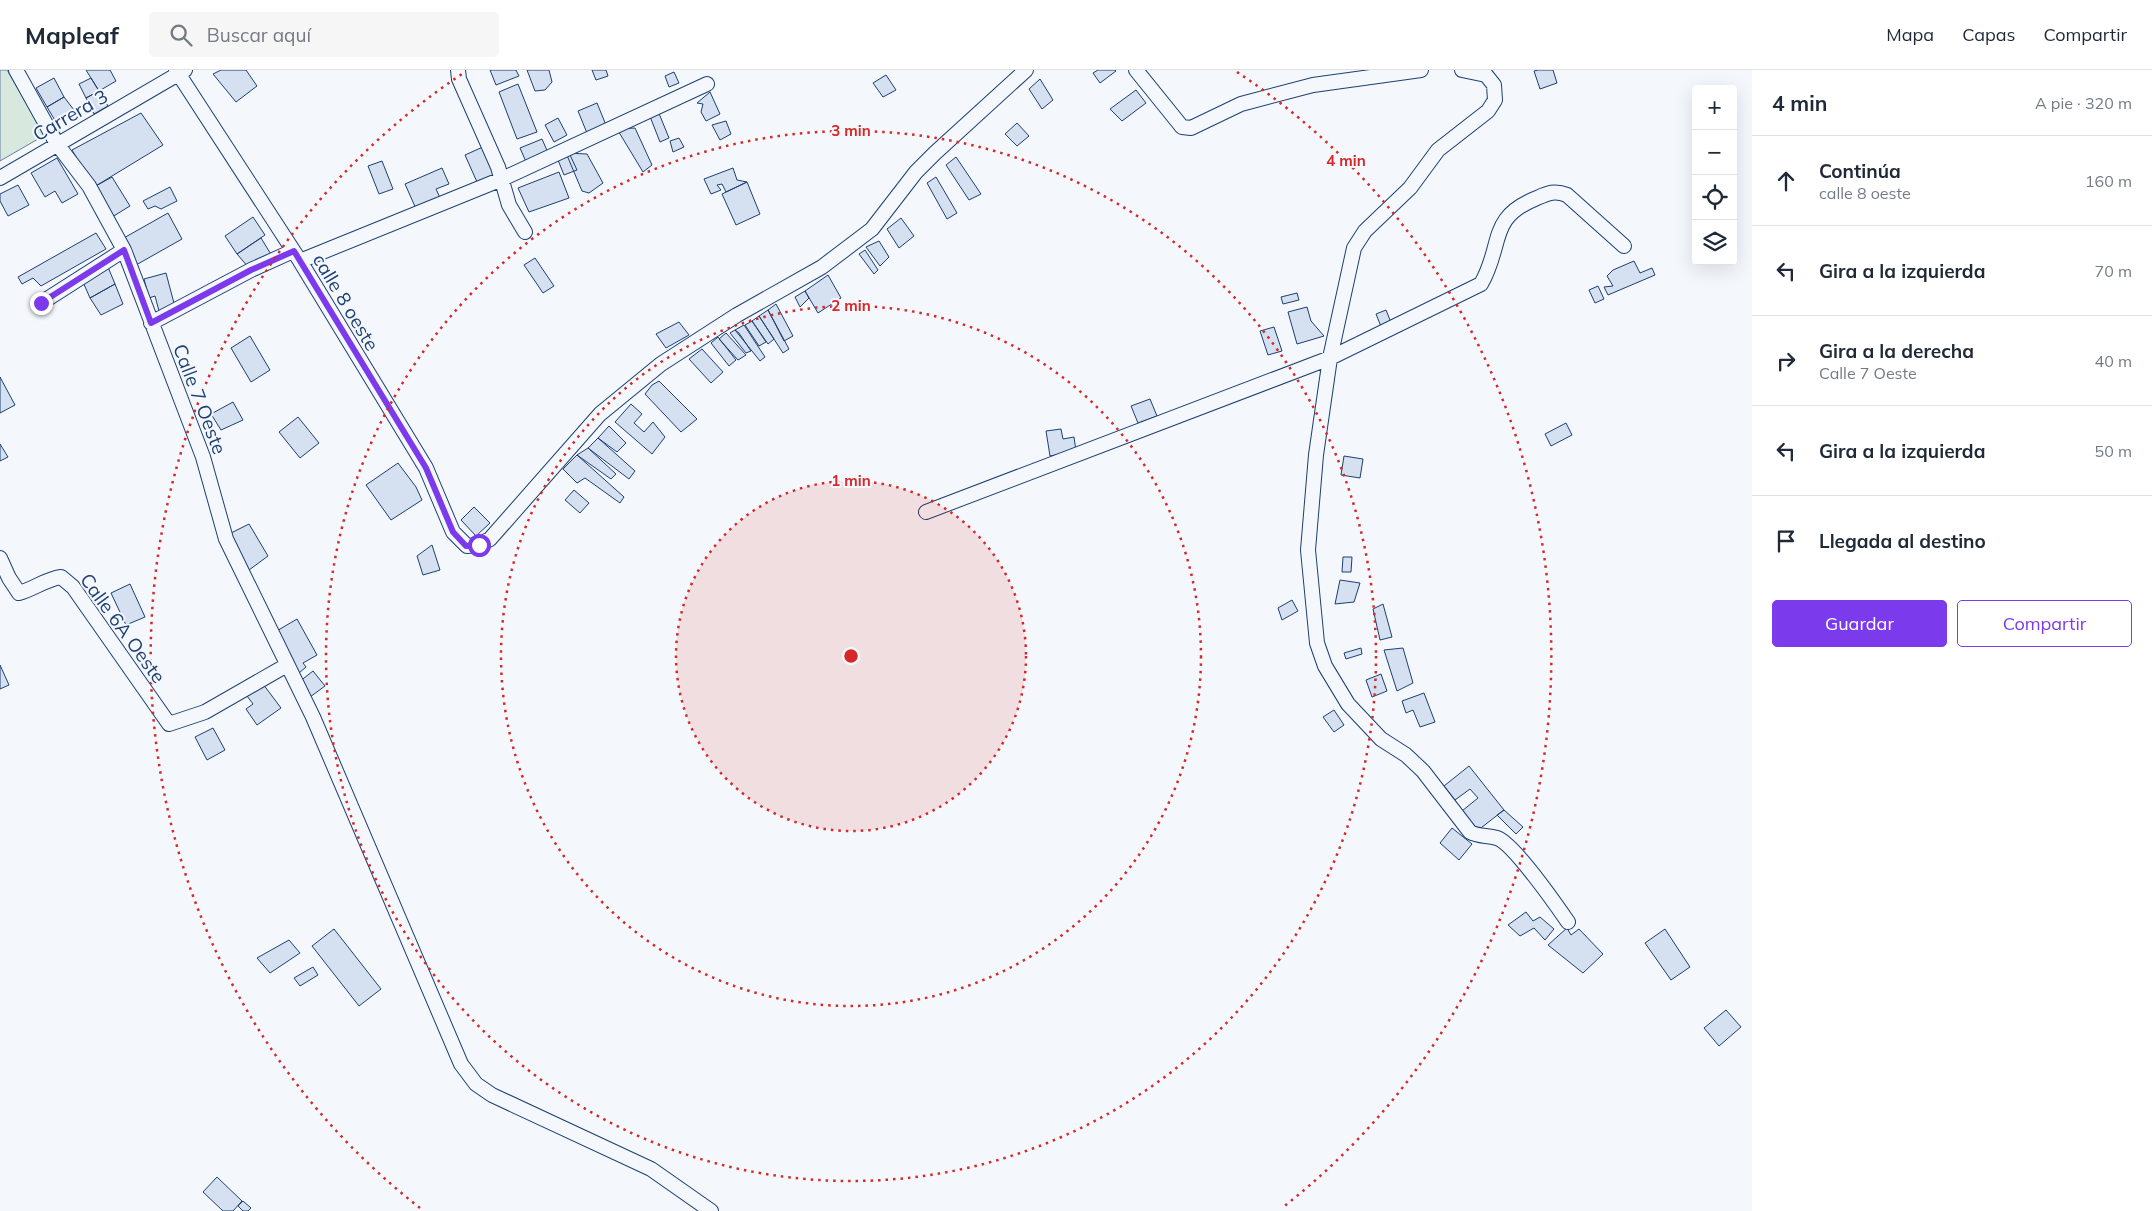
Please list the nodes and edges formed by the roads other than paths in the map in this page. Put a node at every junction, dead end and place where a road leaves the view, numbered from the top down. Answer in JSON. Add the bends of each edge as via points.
{"nodes":[{"id":1,"x":16,"y":70,"type":"edge"},
{"id":2,"x":458,"y":70,"type":"edge"},
{"id":3,"x":1026,"y":70,"type":"edge"},
{"id":4,"x":1136,"y":70,"type":"edge"},
{"id":5,"x":1421,"y":70,"type":"edge"},
{"id":6,"x":1462,"y":70,"type":"edge"},
{"id":7,"x":180,"y":71,"type":"edge"},
{"id":8,"x":707,"y":84,"type":"dead end"},
{"id":9,"x":57,"y":144,"type":"junction"},
{"id":10,"x":0,"y":178,"type":"edge"},
{"id":11,"x":502,"y":179,"type":"junction"},
{"id":12,"x":525,"y":232,"type":"dead end"},
{"id":13,"x":1624,"y":246,"type":"dead end"},
{"id":14,"x":124,"y":250,"type":"junction"},
{"id":15,"x":297,"y":256,"type":"junction"},
{"id":16,"x":41,"y":303,"type":"dead end"},
{"id":17,"x":151,"y":323,"type":"junction"},
{"id":18,"x":1330,"y":358,"type":"junction"},
{"id":19,"x":926,"y":512,"type":"dead end"},
{"id":20,"x":0,"y":558,"type":"edge"},
{"id":21,"x":287,"y":664,"type":"junction"},
{"id":22,"x":1568,"y":922,"type":"dead end"},
{"id":23,"x":711,"y":1211,"type":"edge"}],
"edges":[{"from":1,"to":9,"type":"street","name":"Calle 7 Oeste"},
{"from":2,"to":11,"type":"street"},
{"from":3,"to":15,"type":"street","name":"calle 8 oeste","via":[[934,153],[872,229],[822,267],[737,315],[661,364],[600,414],[490,538],[479,545],[466,546],[453,532],[426,468]]},
{"from":4,"to":5,"type":"street","via":[[1182,127],[1191,128],[1241,104],[1313,85]]},
{"from":6,"to":18,"type":"street","via":[[1486,75],[1494,85],[1495,100],[1488,111],[1438,150],[1410,188],[1365,231],[1354,248]]},
{"from":7,"to":9,"type":"street","name":"Carrera 3"},
{"from":7,"to":15,"type":"street","name":"calle 8 oeste"},
{"from":8,"to":11,"type":"street"},
{"from":9,"to":10,"type":"street","name":"Carrera 3"},
{"from":9,"to":14,"type":"street","name":"Calle 7 Oeste","via":[[89,186]]},
{"from":11,"to":12,"type":"street","via":[[509,205]]},
{"from":11,"to":15,"type":"street"},
{"from":13,"to":18,"type":"street","via":[[1567,195],[1551,192],[1518,205],[1504,220],[1481,284]]},
{"from":14,"to":16,"type":"street"},
{"from":14,"to":17,"type":"street","name":"Calle 7 Oeste"},
{"from":15,"to":17,"type":"street","via":[[251,270]]},
{"from":17,"to":21,"type":"street","name":"Calle 7 Oeste","via":[[203,457],[226,539]]},
{"from":18,"to":19,"type":"street"},
{"from":18,"to":22,"type":"street","via":[[1316,455],[1308,550],[1317,643],[1325,666],[1348,704],[1365,723],[1423,771],[1470,832],[1497,838],[1506,845]]},
{"from":20,"to":21,"type":"street","name":"Calle 6A Oeste","via":[[19,593],[61,576],[73,587],[169,724],[205,712]]},
{"from":21,"to":23,"type":"street","name":"Calle 7 Oeste","via":[[462,1064],[476,1084],[492,1095],[651,1169]]}]}
